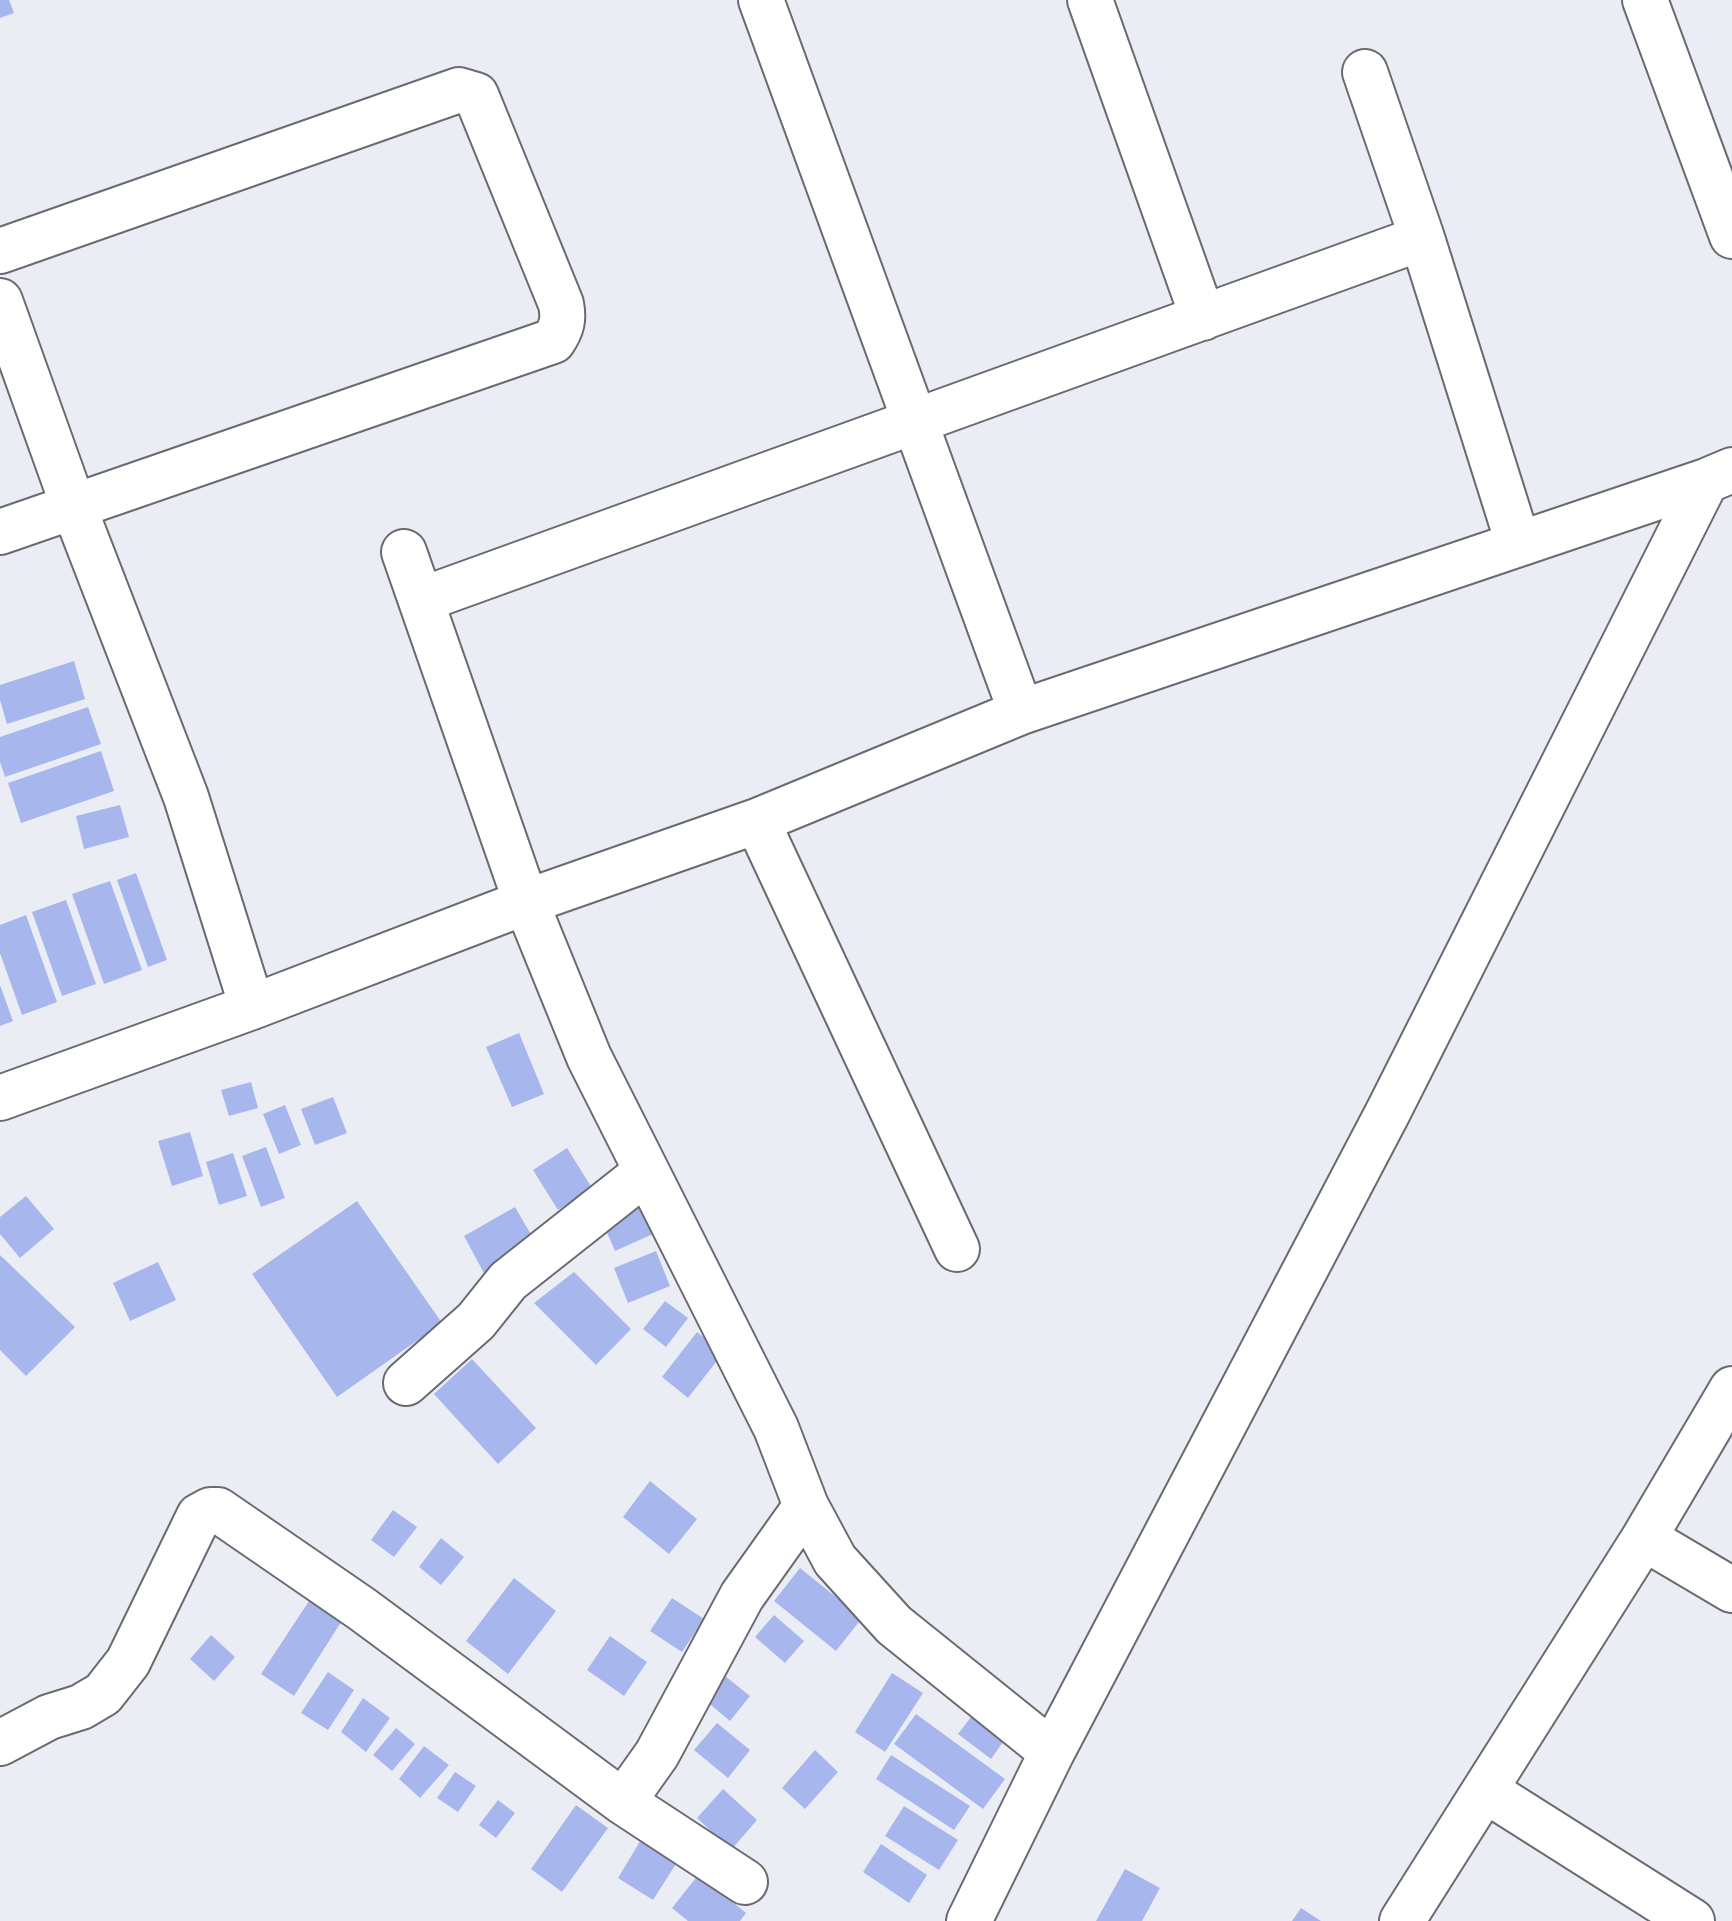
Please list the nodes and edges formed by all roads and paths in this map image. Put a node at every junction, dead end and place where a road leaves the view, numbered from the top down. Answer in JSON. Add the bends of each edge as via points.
{"nodes":[{"id":1,"x":761,"y":0,"type":"edge"},
{"id":2,"x":1090,"y":0,"type":"edge"},
{"id":3,"x":1645,"y":0,"type":"edge"},
{"id":4,"x":1365,"y":72,"type":"dead end"},
{"id":5,"x":1732,"y":236,"type":"edge"},
{"id":6,"x":1422,"y":238,"type":"junction"},
{"id":7,"x":0,"y":251,"type":"edge"},
{"id":8,"x":0,"y":301,"type":"edge"},
{"id":9,"x":1203,"y":318,"type":"junction"},
{"id":10,"x":916,"y":423,"type":"junction"},
{"id":11,"x":1719,"y":476,"type":"edge"},
{"id":12,"x":73,"y":505,"type":"junction"},
{"id":13,"x":0,"y":532,"type":"edge"},
{"id":14,"x":1518,"y":543,"type":"junction"},
{"id":15,"x":404,"y":552,"type":"dead end"},
{"id":16,"x":421,"y":600,"type":"junction"},
{"id":17,"x":1021,"y":712,"type":"junction"},
{"id":18,"x":757,"y":821,"type":"junction"},
{"id":19,"x":526,"y":902,"type":"junction"},
{"id":20,"x":252,"y":1007,"type":"junction"},
{"id":21,"x":0,"y":1098,"type":"edge"},
{"id":22,"x":646,"y":1172,"type":"junction"},
{"id":23,"x":957,"y":1249,"type":"dead end"},
{"id":24,"x":406,"y":1383,"type":"dead end"},
{"id":25,"x":1732,"y":1389,"type":"edge"},
{"id":26,"x":806,"y":1506,"type":"junction"},
{"id":27,"x":1644,"y":1538,"type":"junction"},
{"id":28,"x":1732,"y":1590,"type":"edge"},
{"id":29,"x":0,"y":1743,"type":"edge"},
{"id":30,"x":1052,"y":1752,"type":"junction"},
{"id":31,"x":1485,"y":1790,"type":"junction"},
{"id":32,"x":623,"y":1802,"type":"junction"},
{"id":33,"x":745,"y":1882,"type":"dead end"},
{"id":34,"x":969,"y":1921,"type":"edge"},
{"id":35,"x":1402,"y":1921,"type":"edge"},
{"id":36,"x":1692,"y":1921,"type":"edge"}],
"edges":[{"from":1,"to":10,"type":"street"},
{"from":2,"to":9,"type":"street"},
{"from":3,"to":5,"type":"street"},
{"from":4,"to":6,"type":"street"},
{"from":6,"to":9,"type":"street"},
{"from":6,"to":14,"type":"street"},
{"from":7,"to":12,"type":"street","via":[[459,90],[476,95],[561,304],[561,330],[553,341]]},
{"from":8,"to":12,"type":"street"},
{"from":9,"to":10,"type":"street"},
{"from":10,"to":16,"type":"street"},
{"from":10,"to":17,"type":"street"},
{"from":11,"to":14,"type":"street"},
{"from":11,"to":30,"type":"street"},
{"from":12,"to":13,"type":"street"},
{"from":12,"to":20,"type":"street","via":[[186,797]]},
{"from":14,"to":17,"type":"street"},
{"from":15,"to":16,"type":"street"},
{"from":16,"to":19,"type":"street"},
{"from":17,"to":18,"type":"street"},
{"from":18,"to":19,"type":"street"},
{"from":18,"to":23,"type":"street"},
{"from":19,"to":20,"type":"street"},
{"from":19,"to":22,"type":"street","via":[[589,1057]]},
{"from":20,"to":21,"type":"street"},
{"from":22,"to":24,"type":"street","via":[[508,1281],[476,1321]]},
{"from":22,"to":26,"type":"street","via":[[776,1428]]},
{"from":25,"to":27,"type":"street"},
{"from":26,"to":30,"type":"street","via":[[835,1560],[894,1625]]},
{"from":26,"to":32,"type":"street","via":[[742,1596],[657,1754]]},
{"from":27,"to":28,"type":"street"},
{"from":27,"to":31,"type":"street"},
{"from":29,"to":32,"type":"street","via":[[103,1694],[128,1662],[199,1516],[218,1510]]},
{"from":30,"to":34,"type":"street"},
{"from":31,"to":35,"type":"street"},
{"from":31,"to":36,"type":"street"},
{"from":32,"to":33,"type":"street"}]}
